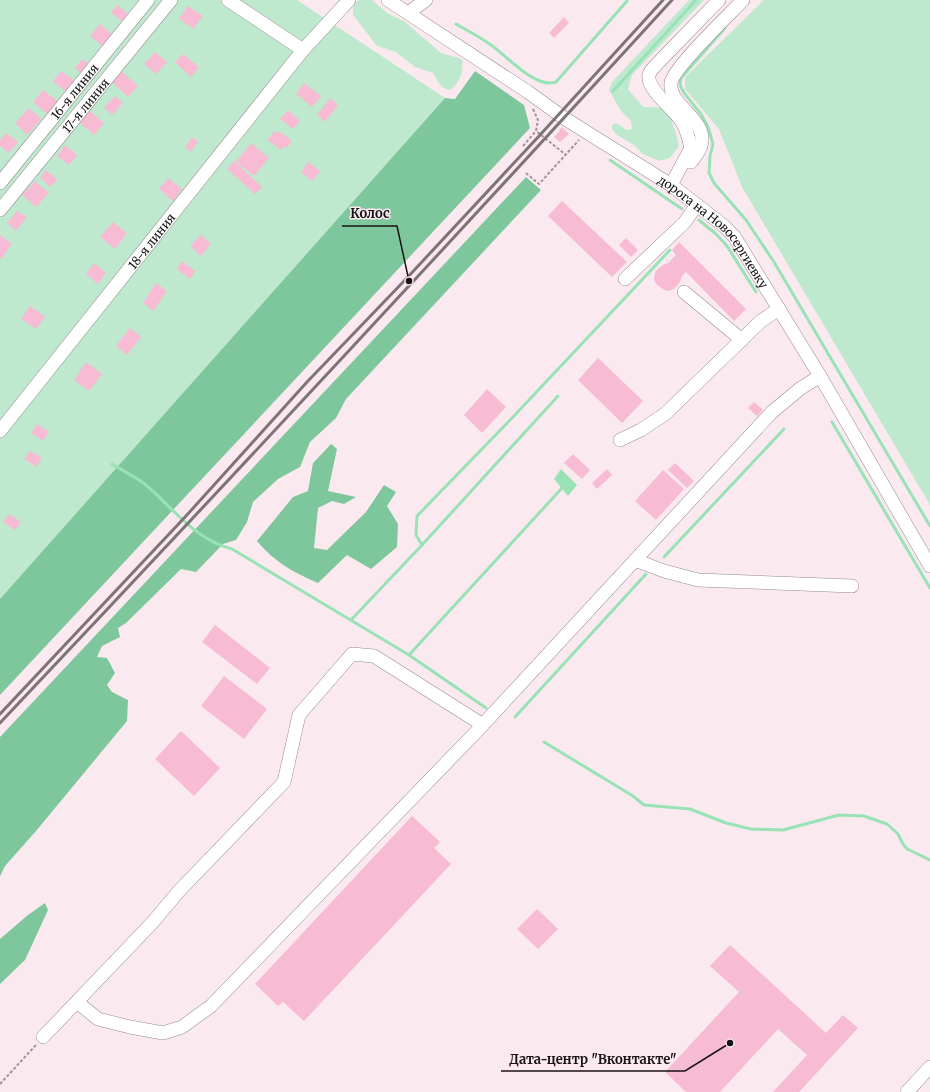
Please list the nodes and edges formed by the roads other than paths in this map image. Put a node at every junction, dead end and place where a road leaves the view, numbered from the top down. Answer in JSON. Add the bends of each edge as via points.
{"nodes":[{"id":1,"x":148,"y":0,"type":"edge"},
{"id":2,"x":170,"y":0,"type":"edge"},
{"id":3,"x":228,"y":0,"type":"edge"},
{"id":4,"x":349,"y":0,"type":"edge"},
{"id":5,"x":388,"y":0,"type":"edge"},
{"id":6,"x":426,"y":0,"type":"edge"},
{"id":7,"x":718,"y":0,"type":"edge"},
{"id":8,"x":743,"y":0,"type":"edge"},
{"id":9,"x":408,"y":13,"type":"junction"},
{"id":10,"x":303,"y":50,"type":"junction"},
{"id":11,"x":679,"y":171,"type":"junction"},
{"id":12,"x":0,"y":183,"type":"edge"},
{"id":13,"x":671,"y":185,"type":"junction"},
{"id":14,"x":697,"y":205,"type":"junction"},
{"id":15,"x":0,"y":210,"type":"edge"},
{"id":16,"x":625,"y":279,"type":"dead end"},
{"id":17,"x":684,"y":292,"type":"dead end"},
{"id":18,"x":779,"y":309,"type":"junction"},
{"id":19,"x":742,"y":340,"type":"junction"},
{"id":20,"x":820,"y":376,"type":"junction"},
{"id":21,"x":0,"y":432,"type":"edge"},
{"id":22,"x":620,"y":440,"type":"dead end"},
{"id":23,"x":635,"y":560,"type":"junction"},
{"id":24,"x":930,"y":566,"type":"edge"},
{"id":25,"x":852,"y":586,"type":"dead end"},
{"id":26,"x":483,"y":725,"type":"junction"},
{"id":27,"x":76,"y":1002,"type":"junction"},
{"id":28,"x":43,"y":1036,"type":"road end"},
{"id":29,"x":930,"y":1068,"type":"edge"},
{"id":30,"x":907,"y":1092,"type":"edge"}],
"edges":[{"from":1,"to":12,"type":"street","name":"16-я линия"},
{"from":2,"to":15,"type":"street","name":"17-я линия"},
{"from":3,"to":10,"type":"street"},
{"from":4,"to":10,"type":"street","name":"18-я линия"},
{"from":5,"to":9,"type":"street","name":"дорога на Новосергиевку"},
{"from":6,"to":9,"type":"street"},
{"from":7,"to":11,"type":"street","via":[[649,75],[650,85],[682,122],[688,135],[691,148]]},
{"from":8,"to":11,"type":"street","via":[[681,65],[671,82],[674,96],[696,122],[701,134],[701,146],[692,162]]},
{"from":9,"to":13,"type":"street","name":"дорога на Новосергиевку","via":[[586,132]]},
{"from":10,"to":21,"type":"street","name":"18-я линия"},
{"from":11,"to":13,"type":"street"},
{"from":13,"to":14,"type":"street","name":"дорога на Новосергиевку"},
{"from":14,"to":16,"type":"street","via":[[684,223]]},
{"from":14,"to":18,"type":"street","name":"дорога на Новосергиевку","via":[[734,236]]},
{"from":17,"to":19,"type":"street"},
{"from":18,"to":19,"type":"street","via":[[761,321]]},
{"from":18,"to":20,"type":"street","name":"дорога на Новосергиевку"},
{"from":19,"to":22,"type":"street","via":[[665,414]]},
{"from":20,"to":23,"type":"street","via":[[772,412]]},
{"from":20,"to":24,"type":"street","name":"дорога на Новосергиевку"},
{"from":23,"to":25,"type":"street","via":[[698,580]]},
{"from":23,"to":26,"type":"street"},
{"from":26,"to":27,"type":"street","via":[[211,1006],[182,1028],[163,1032],[130,1027],[98,1019]]},
{"from":26,"to":27,"type":"street","via":[[374,656],[352,654],[299,715],[284,782]]},
{"from":27,"to":28,"type":"street"},
{"from":29,"to":30,"type":"street"}]}
